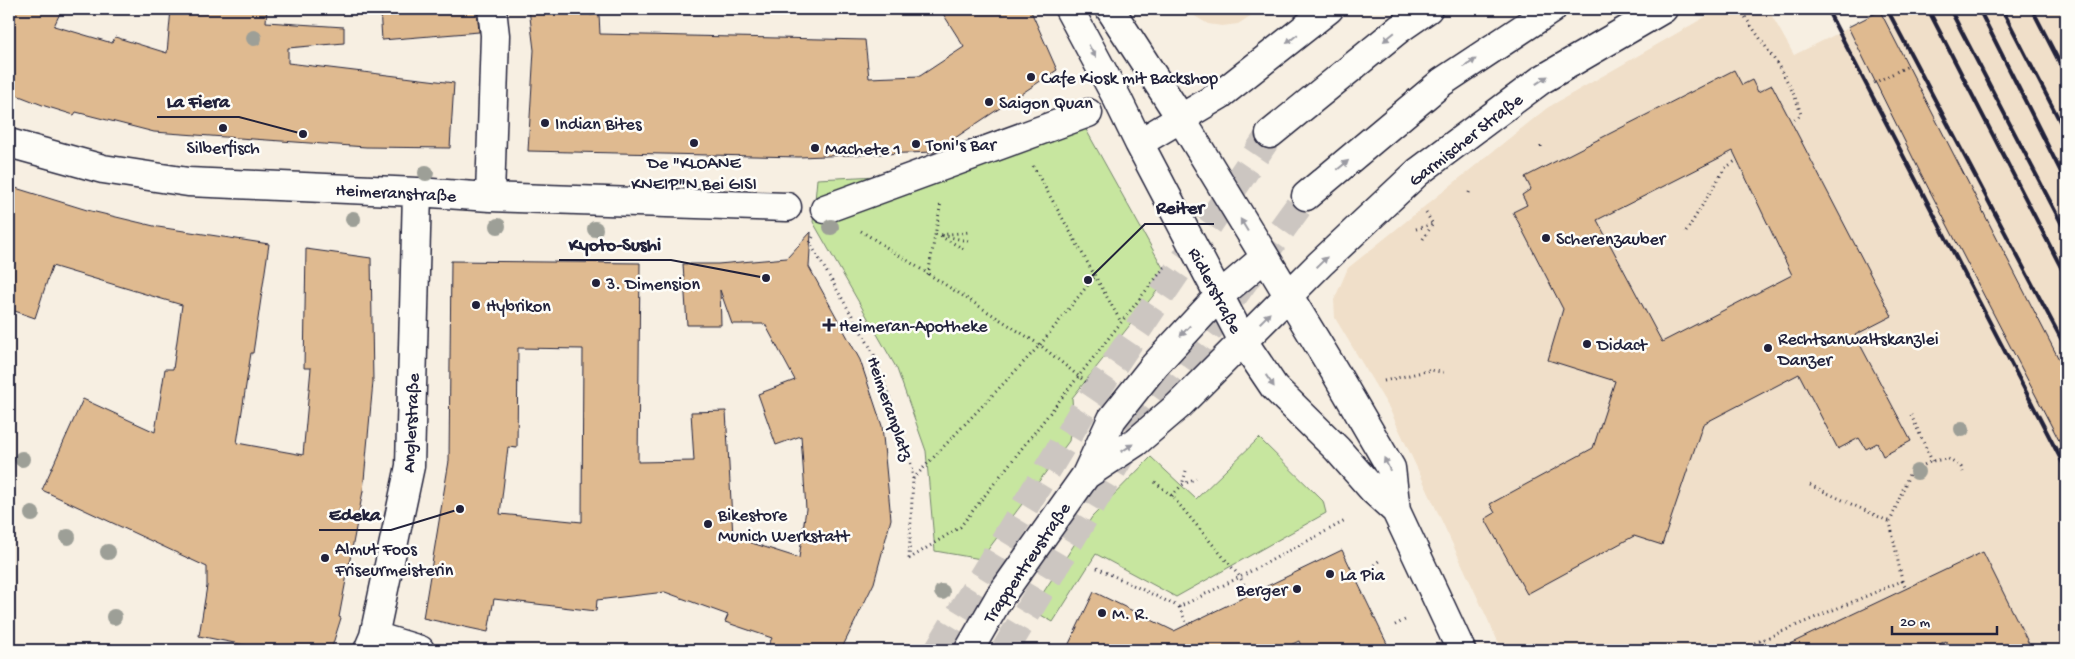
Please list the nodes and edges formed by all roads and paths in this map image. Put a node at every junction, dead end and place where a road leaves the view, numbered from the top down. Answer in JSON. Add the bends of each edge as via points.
{"nodes":[{"id":1,"x":492,"y":9,"type":"edge"},
{"id":2,"x":1069,"y":9,"type":"edge"},
{"id":3,"x":1110,"y":9,"type":"edge"},
{"id":4,"x":1329,"y":9,"type":"edge"},
{"id":5,"x":1428,"y":9,"type":"edge"},
{"id":6,"x":1552,"y":9,"type":"edge"},
{"id":7,"x":1663,"y":9,"type":"edge"},
{"id":8,"x":1740,"y":9,"type":"edge"},
{"id":9,"x":1908,"y":66,"type":"dead end"},
{"id":10,"x":1874,"y":83,"type":"dead end"},
{"id":11,"x":1088,"y":114,"type":"dead end"},
{"id":12,"x":1180,"y":117,"type":"junction"},
{"id":13,"x":1791,"y":121,"type":"dead end"},
{"id":14,"x":1270,"y":134,"type":"tunnel mouth"},
{"id":15,"x":1018,"y":140,"type":"junction"},
{"id":16,"x":9,"y":143,"type":"edge"},
{"id":17,"x":1139,"y":143,"type":"junction"},
{"id":18,"x":1737,"y":160,"type":"dead end"},
{"id":19,"x":948,"y":165,"type":"junction"},
{"id":20,"x":417,"y":192,"type":"junction"},
{"id":21,"x":1306,"y":196,"type":"tunnel mouth"},
{"id":22,"x":490,"y":197,"type":"junction"},
{"id":23,"x":787,"y":207,"type":"dead end"},
{"id":24,"x":1423,"y":207,"type":"dead end"},
{"id":25,"x":825,"y":209,"type":"joint"},
{"id":26,"x":1433,"y":224,"type":"junction"},
{"id":27,"x":1416,"y":228,"type":"dead end"},
{"id":28,"x":970,"y":232,"type":"dead end"},
{"id":29,"x":1686,"y":232,"type":"dead end"},
{"id":30,"x":936,"y":234,"type":"junction"},
{"id":31,"x":940,"y":235,"type":"junction"},
{"id":32,"x":1424,"y":239,"type":"dead end"},
{"id":33,"x":968,"y":241,"type":"dead end"},
{"id":34,"x":810,"y":243,"type":"dead end"},
{"id":35,"x":966,"y":250,"type":"dead end"},
{"id":36,"x":1163,"y":256,"type":"dead end"},
{"id":37,"x":1264,"y":258,"type":"junction"},
{"id":38,"x":928,"y":275,"type":"junction"},
{"id":39,"x":1095,"y":276,"type":"junction"},
{"id":40,"x":1218,"y":296,"type":"junction"},
{"id":41,"x":1288,"y":296,"type":"junction"},
{"id":42,"x":1121,"y":322,"type":"junction"},
{"id":43,"x":1243,"y":340,"type":"junction"},
{"id":44,"x":1040,"y":344,"type":"junction"},
{"id":45,"x":1446,"y":373,"type":"dead end"},
{"id":46,"x":1076,"y":376,"type":"junction"},
{"id":47,"x":1384,"y":381,"type":"dead end"},
{"id":48,"x":1087,"y":383,"type":"dead end"},
{"id":49,"x":1911,"y":415,"type":"dead end"},
{"id":50,"x":1932,"y":461,"type":"junction"},
{"id":51,"x":1186,"y":471,"type":"dead end"},
{"id":52,"x":1963,"y":472,"type":"dead end"},
{"id":53,"x":1086,"y":475,"type":"junction"},
{"id":54,"x":1196,"y":478,"type":"dead end"},
{"id":55,"x":913,"y":479,"type":"junction"},
{"id":56,"x":1155,"y":482,"type":"dead end"},
{"id":57,"x":1182,"y":484,"type":"junction"},
{"id":58,"x":1810,"y":485,"type":"dead end"},
{"id":59,"x":1172,"y":496,"type":"junction"},
{"id":60,"x":1396,"y":512,"type":"junction"},
{"id":61,"x":1345,"y":521,"type":"dead end"},
{"id":62,"x":1890,"y":522,"type":"junction"},
{"id":63,"x":1380,"y":560,"type":"dead end"},
{"id":64,"x":1374,"y":564,"type":"dead end"},
{"id":65,"x":1096,"y":568,"type":"dead end"},
{"id":66,"x":1240,"y":577,"type":"junction"},
{"id":67,"x":1902,"y":581,"type":"junction"},
{"id":68,"x":1906,"y":588,"type":"dead end"},
{"id":69,"x":1249,"y":595,"type":"dead end"},
{"id":70,"x":1179,"y":606,"type":"junction"},
{"id":71,"x":1407,"y":619,"type":"dead end"},
{"id":72,"x":1187,"y":624,"type":"dead end"},
{"id":73,"x":1395,"y":625,"type":"dead end"},
{"id":74,"x":1760,"y":641,"type":"junction"},
{"id":75,"x":371,"y":643,"type":"edge"},
{"id":76,"x":1764,"y":648,"type":"dead end"},
{"id":77,"x":420,"y":650,"type":"edge"},
{"id":78,"x":969,"y":650,"type":"edge"},
{"id":79,"x":1461,"y":650,"type":"edge"},
{"id":80,"x":1748,"y":650,"type":"edge"}],
"edges":[{"from":1,"to":22,"type":"main road","via":[[495,35]]},
{"from":2,"to":17,"type":"main road","name":"Ridlerstraße","one_way":true},
{"from":3,"to":12,"type":"main road","name":"Ridlerstraße"},
{"from":4,"to":12,"type":"main road","one_way":true,"via":[[1248,75]]},
{"from":5,"to":14,"type":"main road","one_way":true},
{"from":21,"to":6,"type":"main road","one_way":true,"via":[[1442,82]]},
{"from":41,"to":7,"type":"main road","name":"Garmischer Straße","one_way":true,"via":[[1418,172],[1541,80]]},
{"from":8,"to":13,"type":"path","via":[[1798,102],[1801,115]]},
{"from":9,"to":10,"type":"path"},
{"from":11,"to":15,"type":"main road"},
{"from":12,"to":17,"type":"main road"},
{"from":37,"to":12,"type":"main road","name":"Ridlerstraße","one_way":true},
{"from":15,"to":19,"type":"main road"},
{"from":15,"to":39,"type":"path"},
{"from":16,"to":20,"type":"main road","name":"Heimeranstraße","via":[[103,169],[188,182]]},
{"from":17,"to":40,"type":"main road","name":"Ridlerstraße"},
{"from":18,"to":29,"type":"path","via":[[1724,168]]},
{"from":19,"to":25,"type":"main road"},
{"from":19,"to":30,"type":"path"},
{"from":20,"to":22,"type":"main road","name":"Heimeranstraße"},
{"from":20,"to":75,"type":"main road","name":"Anglerstraße","via":[[410,466]]},
{"from":22,"to":23,"type":"main road","name":"Heimeranstraße"},
{"from":24,"to":26,"type":"path"},
{"from":25,"to":38,"type":"path"},
{"from":26,"to":27,"type":"path"},
{"from":26,"to":32,"type":"path"},
{"from":28,"to":31,"type":"path"},
{"from":30,"to":31,"type":"path"},
{"from":30,"to":38,"type":"path"},
{"from":31,"to":33,"type":"path"},
{"from":31,"to":35,"type":"path"},
{"from":34,"to":55,"type":"path","name":"Heimeranplatz","via":[[873,352],[909,451]]},
{"from":36,"to":42,"type":"path","via":[[1167,263]]},
{"from":37,"to":40,"type":"main road","name":"Trappentreustraße"},
{"from":37,"to":41,"type":"main road","name":"Ridlerstraße"},
{"from":38,"to":44,"type":"path"},
{"from":39,"to":42,"type":"path"},
{"from":39,"to":44,"type":"path"},
{"from":40,"to":43,"type":"main road","name":"Ridlerstraße"},
{"from":40,"to":53,"type":"main road","name":"Trappentreustraße","one_way":true,"via":[[1112,419]]},
{"from":43,"to":41,"type":"main road","name":"Trappentreustraße","one_way":true},
{"from":60,"to":41,"type":"main road","name":"Ridlerstraße","one_way":true,"via":[[1390,468]]},
{"from":42,"to":46,"type":"path"},
{"from":53,"to":43,"type":"main road","name":"Trappentreustraße","one_way":true,"via":[[1136,442],[1178,406]]},
{"from":43,"to":60,"type":"main road","name":"Ridlerstraße","one_way":true,"via":[[1274,387]]},
{"from":44,"to":46,"type":"path"},
{"from":44,"to":55,"type":"path"},
{"from":45,"to":47,"type":"path","via":[[1431,370]]},
{"from":46,"to":48,"type":"path"},
{"from":46,"to":55,"type":"path","name":"Heimeranplatz","via":[[960,527],[909,559]]},
{"from":49,"to":50,"type":"path"},
{"from":50,"to":52,"type":"path","via":[[1948,459]]},
{"from":50,"to":62,"type":"path","via":[[1910,472]]},
{"from":51,"to":57,"type":"path"},
{"from":53,"to":78,"type":"main road","name":"Trappentreustraße","via":[[999,598]]},
{"from":54,"to":57,"type":"path"},
{"from":56,"to":59,"type":"path"},
{"from":57,"to":59,"type":"path"},
{"from":58,"to":62,"type":"path"},
{"from":59,"to":66,"type":"path"},
{"from":60,"to":79,"type":"main road","name":"Ridlerstraße"},
{"from":61,"to":66,"type":"path"},
{"from":62,"to":67,"type":"path"},
{"from":63,"to":64,"type":"path"},
{"from":65,"to":70,"type":"path"},
{"from":66,"to":69,"type":"path"},
{"from":66,"to":70,"type":"path"},
{"from":67,"to":68,"type":"path"},
{"from":67,"to":74,"type":"path"},
{"from":70,"to":72,"type":"path"},
{"from":71,"to":73,"type":"path"},
{"from":74,"to":76,"type":"path"},
{"from":74,"to":80,"type":"path","via":[[1750,645]]},
{"from":75,"to":77,"type":"main road"}]}
